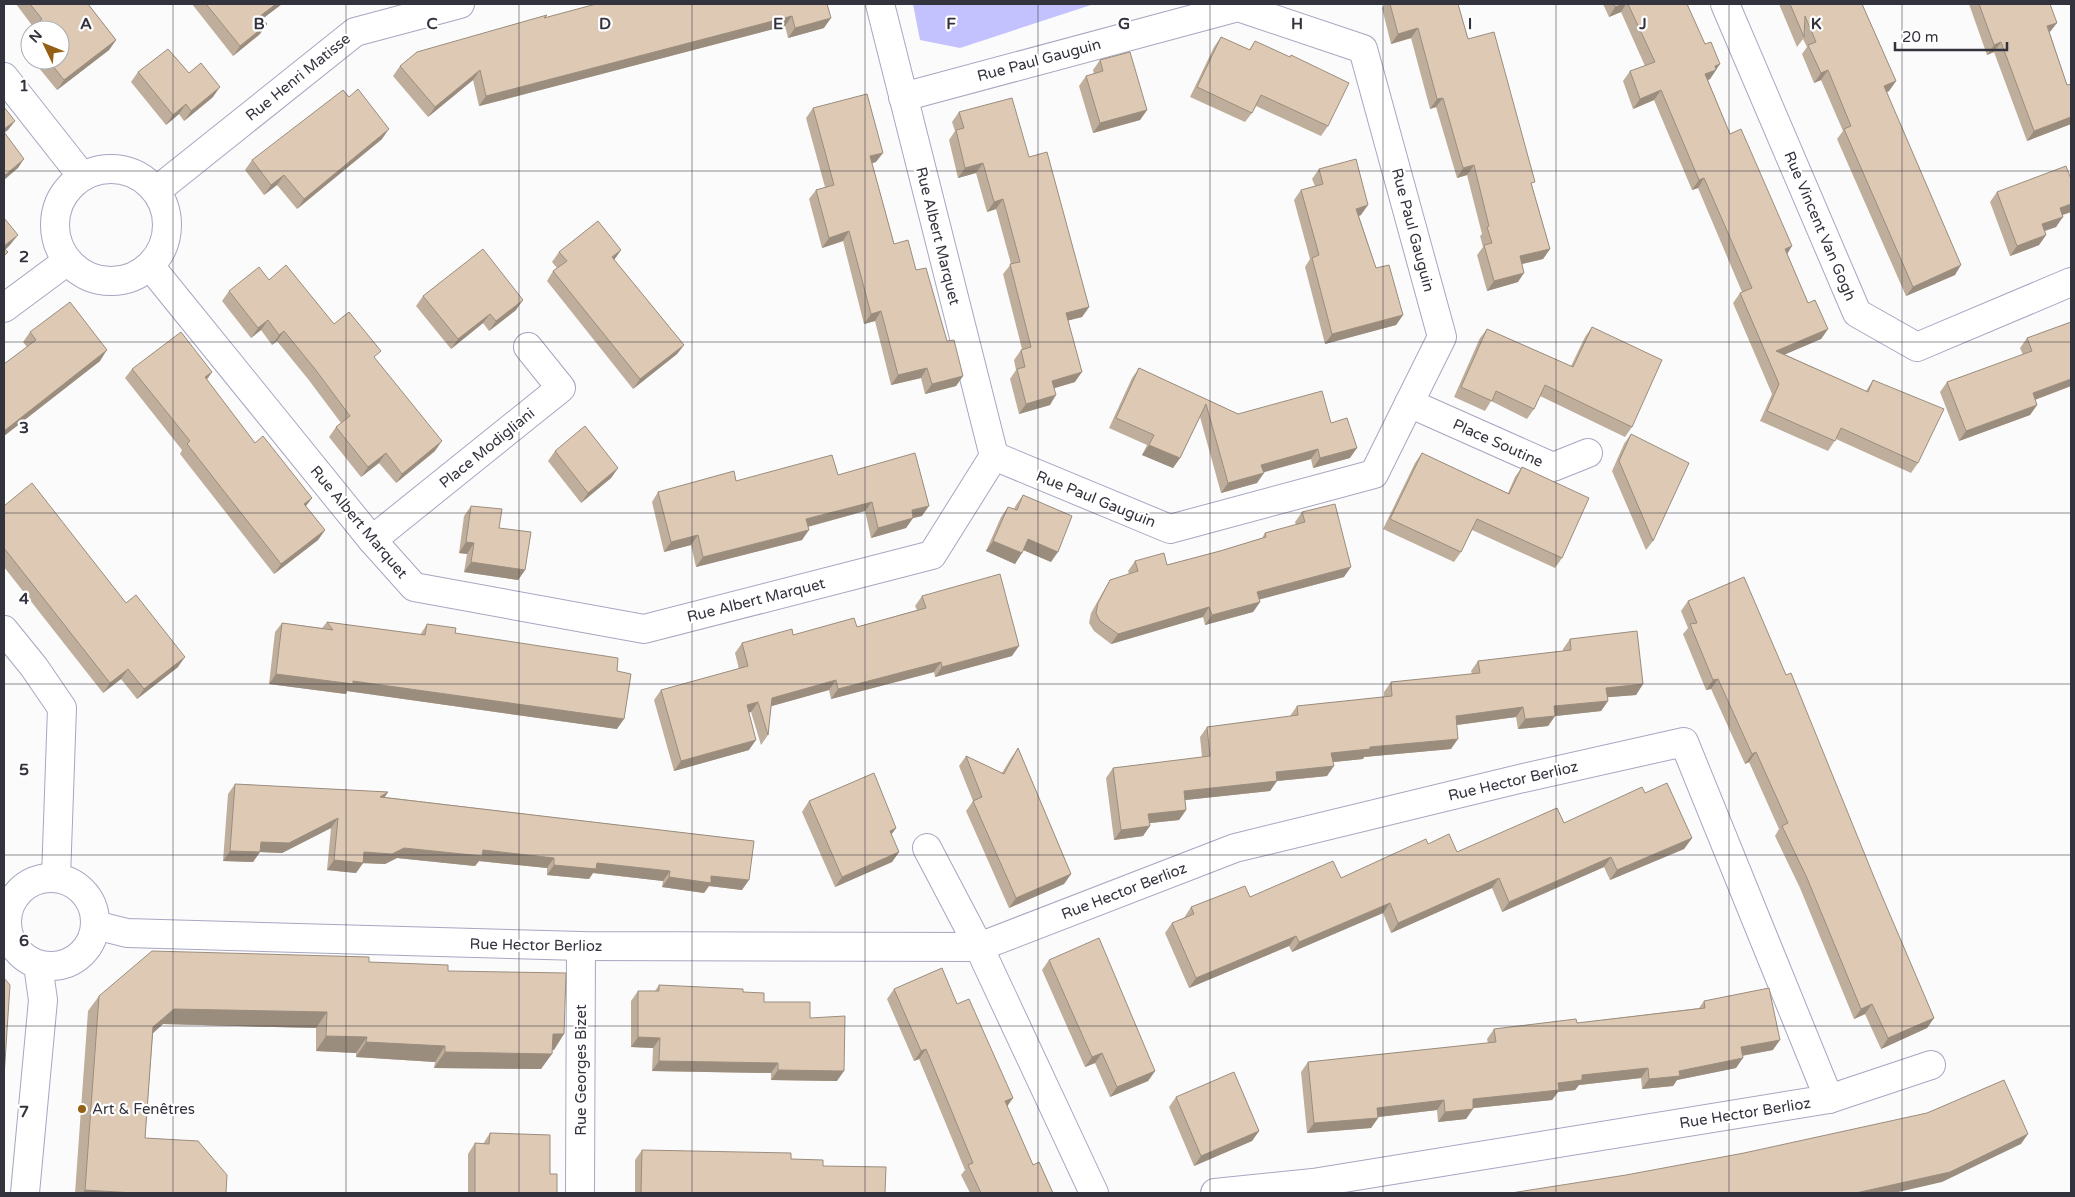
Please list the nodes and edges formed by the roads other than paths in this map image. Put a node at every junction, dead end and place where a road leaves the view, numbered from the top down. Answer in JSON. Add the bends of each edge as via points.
{"nodes":[{"id":1,"x":460,"y":4,"type":"edge"},
{"id":2,"x":880,"y":4,"type":"edge"},
{"id":3,"x":1725,"y":4,"type":"edge"},
{"id":4,"x":4,"y":76,"type":"edge"},
{"id":5,"x":903,"y":97,"type":"junction"},
{"id":6,"x":82,"y":176,"type":"junction"},
{"id":7,"x":156,"y":191,"type":"junction"},
{"id":8,"x":66,"y":262,"type":"junction"},
{"id":9,"x":150,"y":266,"type":"junction"},
{"id":10,"x":2071,"y":282,"type":"edge"},
{"id":11,"x":4,"y":308,"type":"edge"},
{"id":12,"x":528,"y":347,"type":"dead end"},
{"id":13,"x":1409,"y":403,"type":"junction"},
{"id":14,"x":1588,"y":452,"type":"dead end"},
{"id":15,"x":994,"y":456,"type":"junction"},
{"id":16,"x":372,"y":540,"type":"junction"},
{"id":17,"x":4,"y":630,"type":"edge"},
{"id":18,"x":927,"y":848,"type":"dead end"},
{"id":19,"x":56,"y":878,"type":"junction"},
{"id":20,"x":5,"y":920,"type":"edge"},
{"id":21,"x":95,"y":925,"type":"junction"},
{"id":22,"x":581,"y":946,"type":"junction"},
{"id":23,"x":979,"y":947,"type":"junction"},
{"id":24,"x":38,"y":965,"type":"junction"},
{"id":25,"x":1931,"y":1066,"type":"dead end"},
{"id":26,"x":1829,"y":1099,"type":"junction"},
{"id":27,"x":25,"y":1193,"type":"edge"},
{"id":28,"x":580,"y":1193,"type":"edge"},
{"id":29,"x":1094,"y":1193,"type":"edge"},
{"id":30,"x":1215,"y":1193,"type":"edge"}],
"edges":[{"from":1,"to":7,"type":"street","name":"Rue Henri Matisse","via":[[355,32]]},
{"from":2,"to":5,"type":"street","name":"Rue Albert Marquet"},
{"from":3,"to":10,"type":"street","name":"Rue Vincent Van Gogh","via":[[1857,313],[1917,347]]},
{"from":4,"to":6,"type":"street"},
{"from":5,"to":13,"type":"street","name":"Rue Paul Gauguin","via":[[1238,7],[1363,50],[1442,337]]},
{"from":5,"to":15,"type":"street","name":"Rue Albert Marquet"},
{"from":6,"to":7,"type":"street","via":[[101,169],[122,170],[140,177]]},
{"from":6,"to":8,"type":"street","via":[[64,193],[55,216],[55,240]]},
{"from":7,"to":9,"type":"street","via":[[166,211],[167,233],[162,251]]},
{"from":8,"to":9,"type":"street","via":[[85,276],[107,282],[130,279]]},
{"from":8,"to":11,"type":"street"},
{"from":9,"to":16,"type":"street","name":"Rue Albert Marquet"},
{"from":12,"to":16,"type":"street","name":"Place Modigliani","via":[[561,388]]},
{"from":13,"to":14,"type":"street","name":"Place Soutine","via":[[1553,467]]},
{"from":13,"to":15,"type":"street","name":"Rue Paul Gauguin","via":[[1374,474],[1170,529]]},
{"from":15,"to":16,"type":"street","name":"Rue Albert Marquet","via":[[932,554],[644,629],[414,588]]},
{"from":17,"to":19,"type":"street","via":[[62,708]]},
{"from":18,"to":23,"type":"street"},
{"from":19,"to":20,"type":"street","via":[[39,880],[22,888]]},
{"from":19,"to":21,"type":"street","via":[[77,886],[91,903]]},
{"from":20,"to":24,"type":"street","via":[[10,939],[20,955]]},
{"from":21,"to":22,"type":"street","name":"Rue Hector Berlioz","via":[[127,933]]},
{"from":21,"to":24,"type":"street","via":[[90,944],[76,959],[58,967]]},
{"from":22,"to":23,"type":"street","name":"Rue Hector Berlioz"},
{"from":22,"to":28,"type":"street","name":"Rue Georges Bizet"},
{"from":23,"to":26,"type":"street","name":"Rue Hector Berlioz","via":[[1235,848],[1684,742]]},
{"from":23,"to":29,"type":"street"},
{"from":24,"to":27,"type":"street","via":[[42,1000]]},
{"from":25,"to":26,"type":"street","name":"Rue Hector Berlioz"},
{"from":26,"to":30,"type":"street","name":"Rue Hector Berlioz","via":[[1313,1183]]}]}
